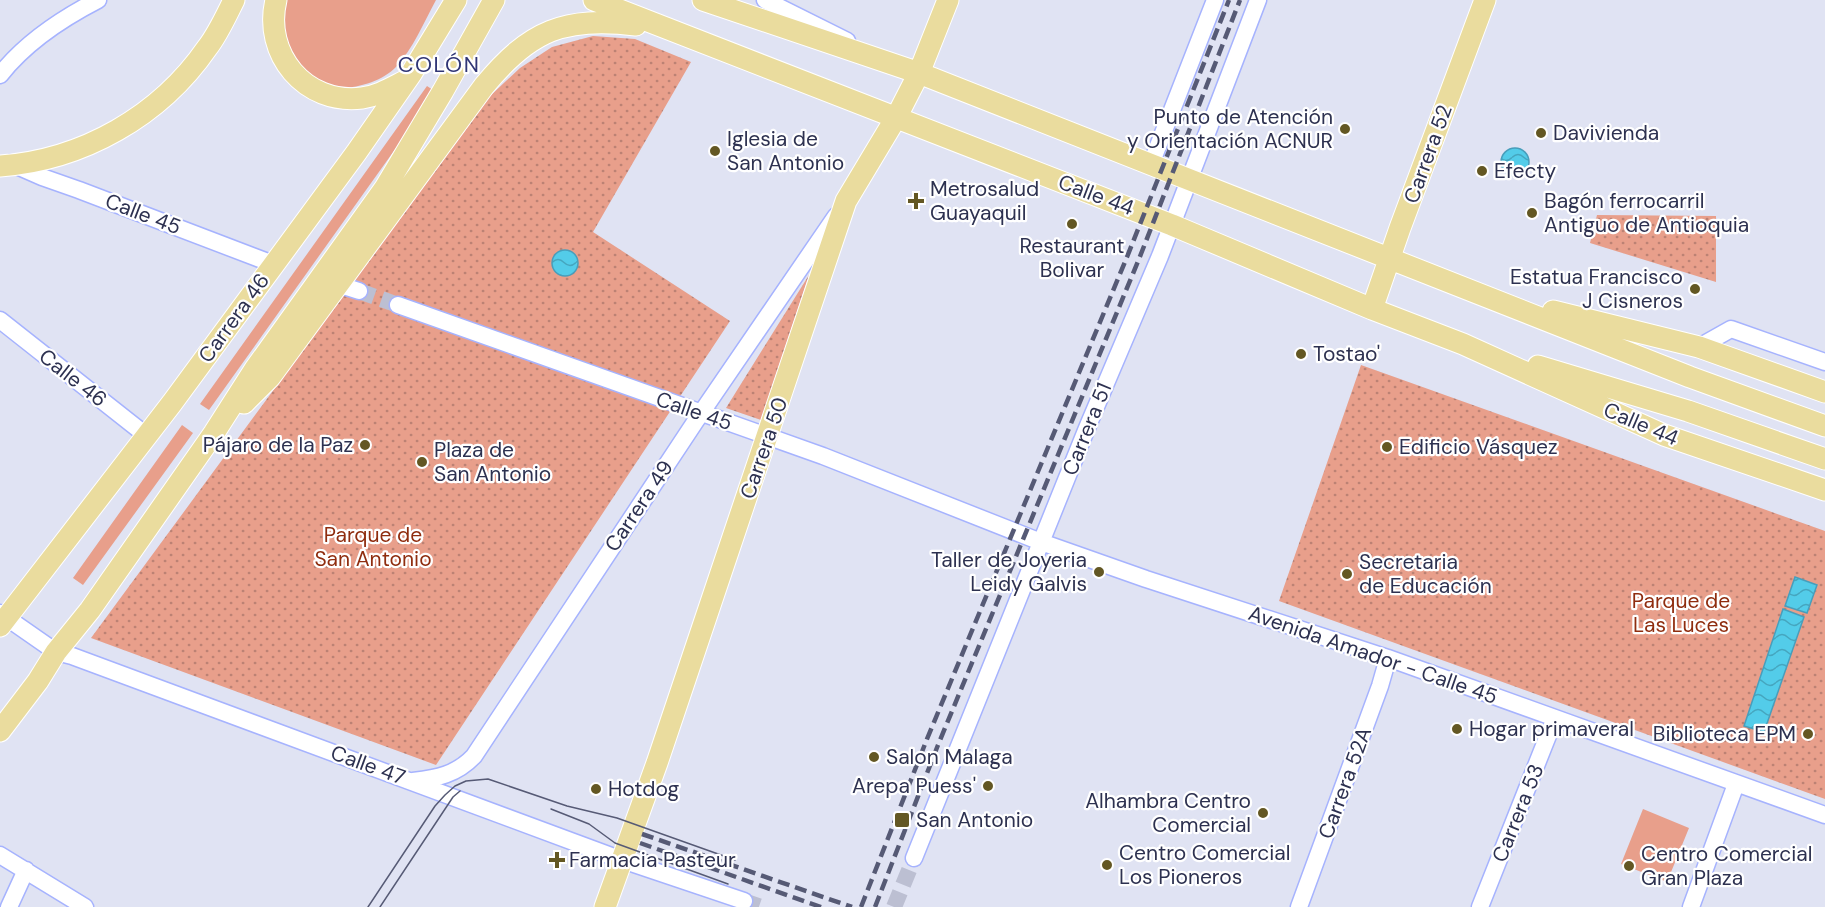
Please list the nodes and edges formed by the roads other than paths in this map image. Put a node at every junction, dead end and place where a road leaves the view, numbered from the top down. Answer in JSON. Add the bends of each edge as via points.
{"nodes":[{"id":1,"x":98,"y":0,"type":"edge"},
{"id":2,"x":215,"y":0,"type":"edge"},
{"id":3,"x":234,"y":0,"type":"edge"},
{"id":4,"x":276,"y":0,"type":"edge"},
{"id":5,"x":456,"y":0,"type":"edge"},
{"id":6,"x":494,"y":0,"type":"edge"},
{"id":7,"x":594,"y":0,"type":"edge"},
{"id":8,"x":703,"y":0,"type":"edge"},
{"id":9,"x":765,"y":0,"type":"edge"},
{"id":10,"x":948,"y":0,"type":"edge"},
{"id":11,"x":1215,"y":0,"type":"edge"},
{"id":12,"x":1258,"y":0,"type":"edge"},
{"id":13,"x":1485,"y":0,"type":"edge"},
{"id":14,"x":666,"y":29,"type":"junction"},
{"id":15,"x":218,"y":31,"type":"junction"},
{"id":16,"x":888,"y":61,"type":"junction"},
{"id":17,"x":919,"y":73,"type":"junction"},
{"id":18,"x":0,"y":75,"type":"edge"},
{"id":19,"x":408,"y":77,"type":"junction"},
{"id":20,"x":897,"y":116,"type":"junction"},
{"id":21,"x":4,"y":162,"type":"edge"},
{"id":22,"x":1151,"y":164,"type":"junction"},
{"id":23,"x":1188,"y":178,"type":"junction"},
{"id":24,"x":846,"y":201,"type":"junction"},
{"id":25,"x":1172,"y":225,"type":"junction"},
{"id":26,"x":1389,"y":260,"type":"junction"},
{"id":27,"x":273,"y":264,"type":"junction"},
{"id":28,"x":337,"y":284,"type":"junction"},
{"id":29,"x":359,"y":291,"type":"tunnel mouth"},
{"id":30,"x":1478,"y":292,"type":"junction"},
{"id":31,"x":398,"y":305,"type":"tunnel mouth"},
{"id":32,"x":1372,"y":309,"type":"junction"},
{"id":33,"x":0,"y":320,"type":"edge"},
{"id":34,"x":1463,"y":344,"type":"junction"},
{"id":35,"x":1699,"y":347,"type":"junction"},
{"id":36,"x":1825,"y":362,"type":"edge"},
{"id":37,"x":1825,"y":392,"type":"edge"},
{"id":38,"x":700,"y":414,"type":"junction"},
{"id":39,"x":1825,"y":426,"type":"edge"},
{"id":40,"x":214,"y":433,"type":"junction"},
{"id":41,"x":147,"y":436,"type":"junction"},
{"id":42,"x":767,"y":437,"type":"junction"},
{"id":43,"x":1825,"y":459,"type":"edge"},
{"id":44,"x":1825,"y":490,"type":"edge"},
{"id":45,"x":1048,"y":544,"type":"junction"},
{"id":46,"x":2,"y":619,"type":"edge"},
{"id":47,"x":56,"y":652,"type":"junction"},
{"id":48,"x":1388,"y":658,"type":"junction"},
{"id":49,"x":1555,"y":718,"type":"junction"},
{"id":50,"x":0,"y":730,"type":"edge"},
{"id":51,"x":412,"y":781,"type":"junction"},
{"id":52,"x":1736,"y":784,"type":"junction"},
{"id":53,"x":1825,"y":815,"type":"edge"},
{"id":54,"x":0,"y":855,"type":"edge"},
{"id":55,"x":914,"y":858,"type":"tunnel mouth"},
{"id":56,"x":622,"y":860,"type":"junction"},
{"id":57,"x":26,"y":870,"type":"junction"},
{"id":58,"x":744,"y":901,"type":"dead end"},
{"id":59,"x":9,"y":907,"type":"edge"},
{"id":60,"x":85,"y":907,"type":"edge"},
{"id":61,"x":605,"y":907,"type":"edge"},
{"id":62,"x":1299,"y":907,"type":"edge"},
{"id":63,"x":1480,"y":907,"type":"edge"},
{"id":64,"x":1691,"y":907,"type":"edge"}],
"edges":[{"from":1,"to":18,"type":"street","via":[[24,48]]},
{"from":2,"to":15,"type":"main road"},
{"from":3,"to":15,"type":"main road"},
{"from":4,"to":19,"type":"main road","via":[[273,24],[279,50],[289,68],[305,83],[331,96],[361,98]]},
{"from":5,"to":19,"type":"main road","name":"Carrera 46"},
{"from":6,"to":40,"type":"main road","via":[[385,188],[255,369]]},
{"from":7,"to":14,"type":"main road","name":"Calle 44"},
{"from":8,"to":16,"type":"main road"},
{"from":9,"to":16,"type":"street"},
{"from":10,"to":17,"type":"main road","name":"Carrera 50"},
{"from":11,"to":22,"type":"street"},
{"from":12,"to":23,"type":"street","name":"Carrera 51"},
{"from":13,"to":26,"type":"main road","name":"Carrera 52"},
{"from":14,"to":20,"type":"main road","name":"Calle 44"},
{"from":14,"to":28,"type":"main road","via":[[589,21],[569,24],[546,32],[511,56],[484,86]]},
{"from":15,"to":21,"type":"main road","via":[[175,88],[126,125],[55,157]]},
{"from":16,"to":17,"type":"main road"},
{"from":17,"to":20,"type":"main road","name":"Carrera 50"},
{"from":17,"to":22,"type":"main road"},
{"from":19,"to":27,"type":"main road","name":"Carrera 46"},
{"from":20,"to":24,"type":"main road","name":"Carrera 50"},
{"from":20,"to":25,"type":"main road","name":"Calle 44"},
{"from":21,"to":27,"type":"street","name":"Calle 45"},
{"from":22,"to":23,"type":"main road"},
{"from":23,"to":25,"type":"street","name":"Carrera 51"},
{"from":23,"to":26,"type":"main road"},
{"from":24,"to":38,"type":"street","name":"Carrera 49"},
{"from":24,"to":42,"type":"main road","name":"Carrera 50"},
{"from":25,"to":32,"type":"main road","name":"Calle 44"},
{"from":25,"to":45,"type":"street","name":"Carrera 51","via":[[1087,428]]},
{"from":26,"to":30,"type":"main road"},
{"from":26,"to":32,"type":"main road","name":"Carrera 52"},
{"from":27,"to":41,"type":"main road","name":"Carrera 46"},
{"from":28,"to":29,"type":"street"},
{"from":28,"to":40,"type":"main road","via":[[270,377]]},
{"from":30,"to":35,"type":"main road"},
{"from":30,"to":39,"type":"main road"},
{"from":31,"to":38,"type":"street","name":"Calle 45"},
{"from":32,"to":34,"type":"main road","name":"Calle 44"},
{"from":33,"to":41,"type":"street","name":"Calle 46"},
{"from":34,"to":43,"type":"main road","name":"Calle 44","via":[[1688,411]]},
{"from":34,"to":44,"type":"main road","name":"Calle 44","via":[[1664,435]]},
{"from":35,"to":36,"type":"street","via":[[1731,330]]},
{"from":35,"to":37,"type":"main road"},
{"from":38,"to":42,"type":"street","name":"Calle 45"},
{"from":38,"to":51,"type":"street","name":"Carrera 49","via":[[474,756],[450,775]]},
{"from":40,"to":47,"type":"main road"},
{"from":41,"to":46,"type":"main road","name":"Carrera 46"},
{"from":42,"to":45,"type":"street","name":"Calle 45"},
{"from":42,"to":56,"type":"main road","name":"Carrera 50"},
{"from":45,"to":48,"type":"street","name":"Avenida Amador - Calle 45"},
{"from":45,"to":55,"type":"street","name":"Carrera 51"},
{"from":46,"to":47,"type":"street","name":"Calle 47"},
{"from":47,"to":50,"type":"main road"},
{"from":47,"to":51,"type":"street","name":"Calle 47"},
{"from":48,"to":49,"type":"street","name":"Avenida Amador - Calle 45"},
{"from":48,"to":62,"type":"street","name":"Carrera 52A"},
{"from":49,"to":52,"type":"street","name":"Avenida Amador - Calle 45"},
{"from":49,"to":63,"type":"street","name":"Carrera 53"},
{"from":51,"to":56,"type":"street","name":"Calle 47"},
{"from":52,"to":53,"type":"street","name":"Avenida Amador - Calle 45"},
{"from":52,"to":64,"type":"street"},
{"from":54,"to":57,"type":"street"},
{"from":56,"to":58,"type":"street","name":"Calle 47"},
{"from":56,"to":61,"type":"main road","name":"Carrera 50"},
{"from":57,"to":59,"type":"street"},
{"from":57,"to":60,"type":"street"}]}
